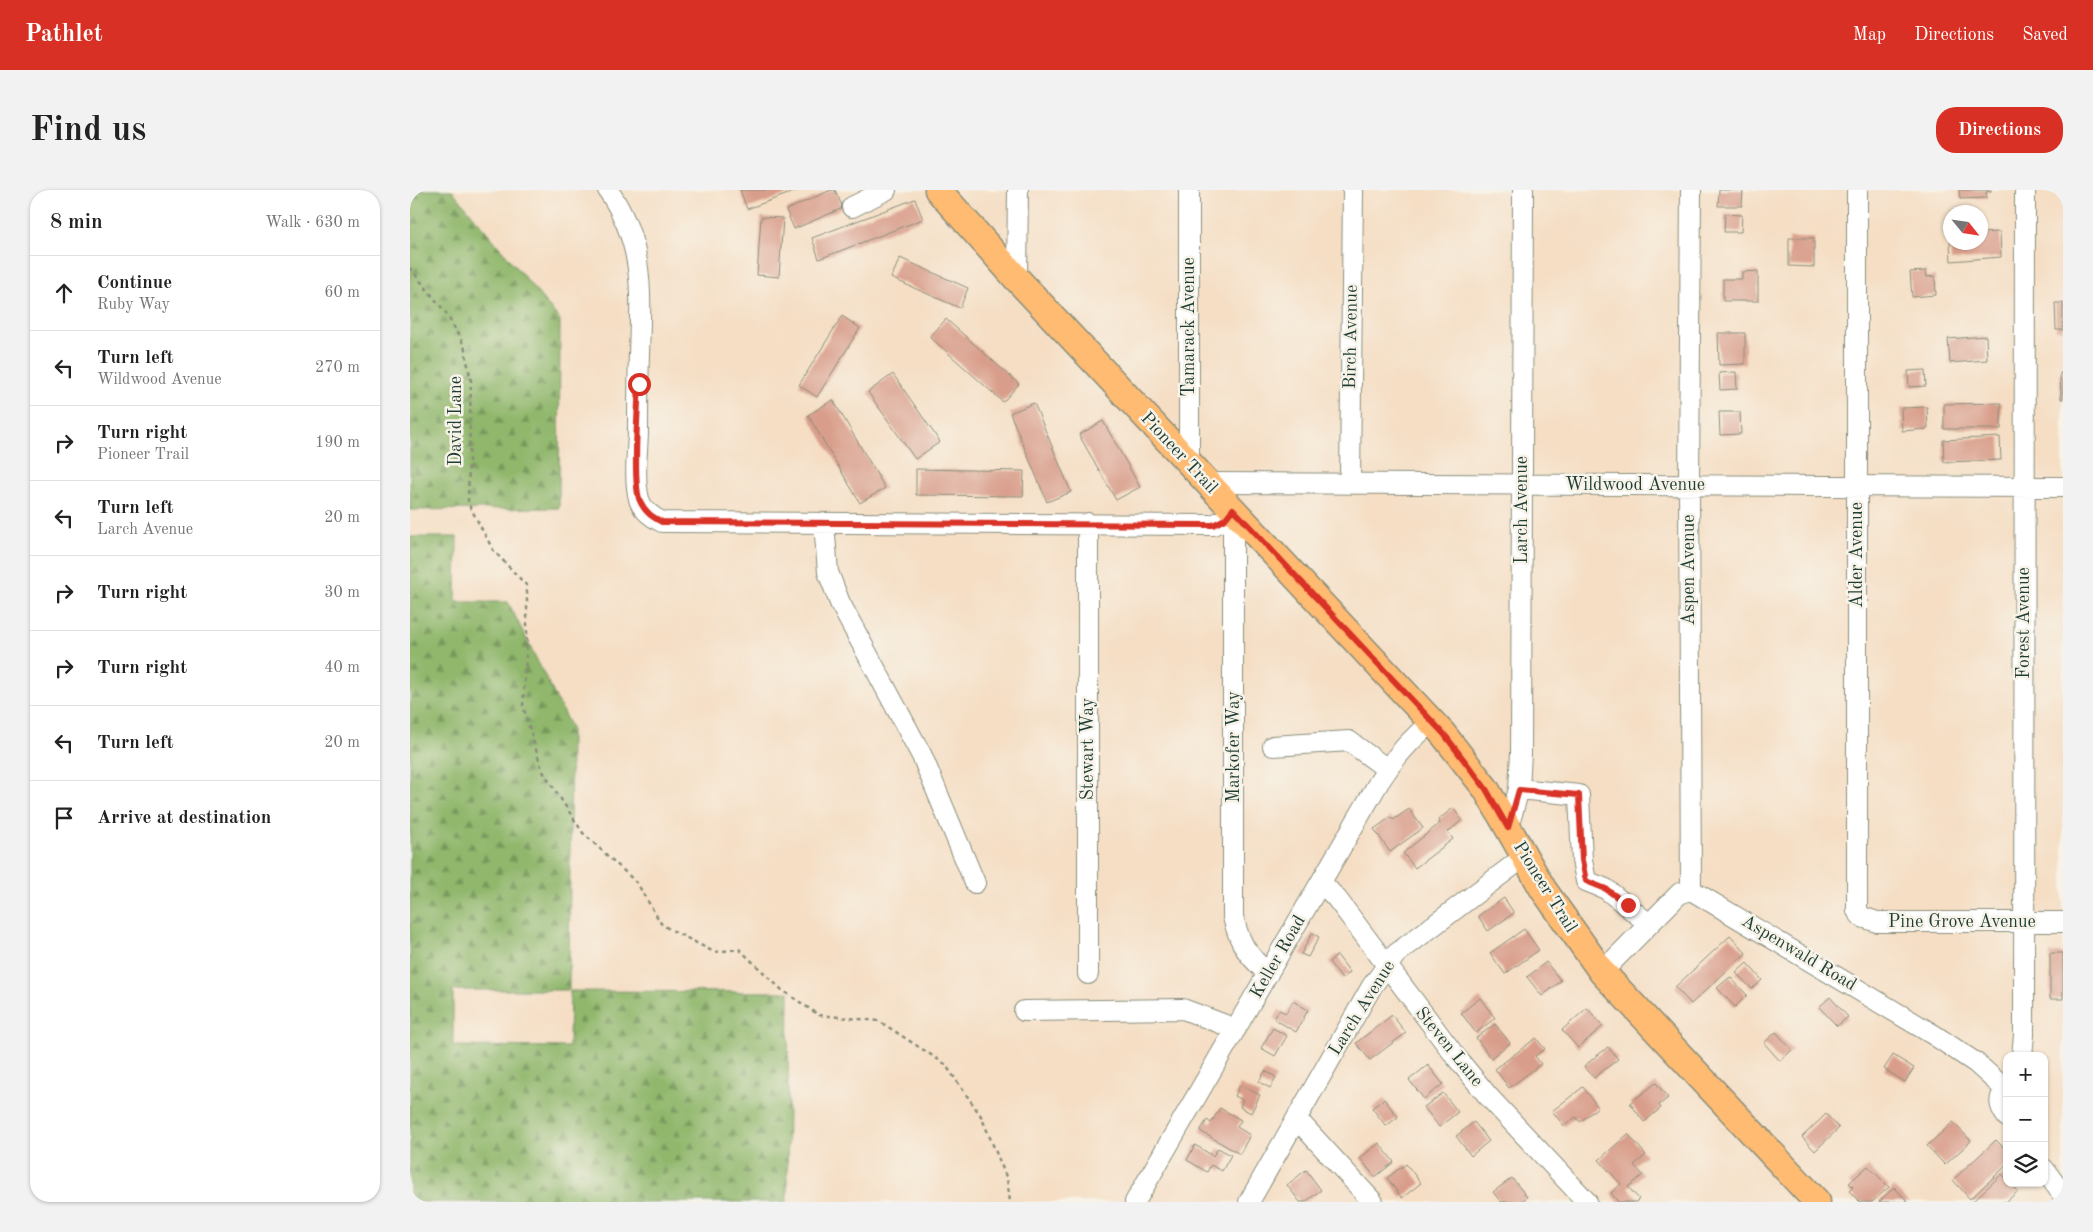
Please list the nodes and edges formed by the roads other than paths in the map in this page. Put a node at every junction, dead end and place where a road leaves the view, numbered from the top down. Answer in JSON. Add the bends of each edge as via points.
{"nodes":[{"id":1,"x":608,"y":190,"type":"edge"},
{"id":2,"x":886,"y":190,"type":"edge"},
{"id":3,"x":938,"y":190,"type":"edge"},
{"id":4,"x":1018,"y":190,"type":"edge"},
{"id":5,"x":1190,"y":190,"type":"edge"},
{"id":6,"x":1353,"y":190,"type":"edge"},
{"id":7,"x":1523,"y":190,"type":"edge"},
{"id":8,"x":1691,"y":190,"type":"edge"},
{"id":9,"x":1857,"y":190,"type":"edge"},
{"id":10,"x":2025,"y":190,"type":"edge"},
{"id":11,"x":852,"y":207,"type":"dead end"},
{"id":12,"x":1017,"y":279,"type":"junction"},
{"id":13,"x":1189,"y":463,"type":"junction"},
{"id":14,"x":1207,"y":483,"type":"junction"},
{"id":15,"x":1350,"y":483,"type":"junction"},
{"id":16,"x":1522,"y":484,"type":"junction"},
{"id":17,"x":1689,"y":485,"type":"junction"},
{"id":18,"x":1857,"y":486,"type":"junction"},
{"id":19,"x":2024,"y":487,"type":"junction"},
{"id":20,"x":2063,"y":487,"type":"edge"},
{"id":21,"x":1233,"y":509,"type":"junction"},
{"id":22,"x":824,"y":523,"type":"junction"},
{"id":23,"x":1088,"y":523,"type":"junction"},
{"id":24,"x":1432,"y":721,"type":"junction"},
{"id":25,"x":1273,"y":746,"type":"dead end"},
{"id":26,"x":1387,"y":769,"type":"junction"},
{"id":27,"x":1519,"y":790,"type":"junction"},
{"id":28,"x":1508,"y":828,"type":"junction"},
{"id":29,"x":1524,"y":857,"type":"junction"},
{"id":30,"x":1322,"y":882,"type":"junction"},
{"id":31,"x":975,"y":883,"type":"dead end"},
{"id":32,"x":1691,"y":890,"type":"junction"},
{"id":33,"x":1862,"y":917,"type":"joint"},
{"id":34,"x":2024,"y":922,"type":"junction"},
{"id":35,"x":2063,"y":922,"type":"edge"},
{"id":36,"x":1649,"y":924,"type":"junction"},
{"id":37,"x":1385,"y":966,"type":"junction"},
{"id":38,"x":1602,"y":972,"type":"junction"},
{"id":39,"x":1088,"y":974,"type":"dead end"},
{"id":40,"x":1268,"y":974,"type":"junction"},
{"id":41,"x":1024,"y":1011,"type":"dead end"},
{"id":42,"x":1236,"y":1029,"type":"junction"},
{"id":43,"x":2022,"y":1052,"type":"edge"},
{"id":44,"x":2003,"y":1085,"type":"edge"},
{"id":45,"x":2003,"y":1092,"type":"edge"},
{"id":46,"x":2003,"y":1111,"type":"edge"},
{"id":47,"x":1297,"y":1119,"type":"junction"},
{"id":48,"x":2048,"y":1174,"type":"edge"},
{"id":49,"x":2063,"y":1195,"type":"edge"},
{"id":50,"x":1135,"y":1202,"type":"edge"},
{"id":51,"x":1248,"y":1202,"type":"edge"},
{"id":52,"x":1373,"y":1202,"type":"edge"},
{"id":53,"x":1587,"y":1202,"type":"edge"},
{"id":54,"x":1817,"y":1202,"type":"edge"}],
"edges":[{"from":1,"to":22,"type":"street","via":[[631,234],[639,276],[642,316],[639,500],[649,515],[662,522]]},
{"from":2,"to":11,"type":"street"},
{"from":3,"to":12,"type":"main road","name":"Pioneer Trail"},
{"from":4,"to":12,"type":"street"},
{"from":5,"to":13,"type":"street","name":"Tamarack Avenue"},
{"from":6,"to":15,"type":"street","name":"Birch Avenue"},
{"from":7,"to":16,"type":"street","name":"Larch Avenue"},
{"from":8,"to":17,"type":"street","name":"Aspen Avenue"},
{"from":9,"to":18,"type":"street","name":"Alder Avenue"},
{"from":10,"to":19,"type":"street","name":"Forest Avenue"},
{"from":12,"to":13,"type":"main road","name":"Pioneer Trail"},
{"from":13,"to":14,"type":"main road","name":"Pioneer Trail"},
{"from":14,"to":15,"type":"street","name":"Wildwood Avenue"},
{"from":14,"to":21,"type":"main road","name":"Pioneer Trail"},
{"from":15,"to":16,"type":"street","name":"Wildwood Avenue"},
{"from":16,"to":17,"type":"street","name":"Wildwood Avenue"},
{"from":16,"to":27,"type":"street","name":"Larch Avenue"},
{"from":17,"to":18,"type":"street","name":"Wildwood Avenue"},
{"from":17,"to":32,"type":"street","name":"Aspen Avenue"},
{"from":18,"to":19,"type":"street","name":"Wildwood Avenue"},
{"from":18,"to":33,"type":"street","name":"Alder Avenue","via":[[1855,903]]},
{"from":19,"to":20,"type":"street","name":"Wildwood Avenue"},
{"from":19,"to":34,"type":"street","name":"Forest Avenue"},
{"from":21,"to":23,"type":"street","via":[[1225,519],[1213,525]]},
{"from":21,"to":24,"type":"main road","name":"Pioneer Trail"},
{"from":21,"to":40,"type":"street","name":"Markofer Way","via":[[1233,917],[1239,941]]},
{"from":22,"to":23,"type":"street"},
{"from":22,"to":31,"type":"street","via":[[828,572],[840,603],[922,756]]},
{"from":23,"to":39,"type":"street","name":"Stewart Way"},
{"from":24,"to":26,"type":"street","name":"Keller Road","via":[[1396,755]]},
{"from":24,"to":28,"type":"main road","name":"Pioneer Trail","via":[[1486,789]]},
{"from":25,"to":26,"type":"street","via":[[1349,741]]},
{"from":26,"to":30,"type":"street","name":"Keller Road"},
{"from":27,"to":28,"type":"street","name":"Larch Avenue"},
{"from":27,"to":36,"type":"street","via":[[1579,795],[1586,881],[1606,889]]},
{"from":28,"to":29,"type":"main road","name":"Pioneer Trail"},
{"from":29,"to":37,"type":"street","name":"Larch Avenue","via":[[1396,954]]},
{"from":29,"to":38,"type":"main road","name":"Pioneer Trail"},
{"from":30,"to":37,"type":"street","name":"Steven Lane"},
{"from":30,"to":40,"type":"street","name":"Keller Road"},
{"from":32,"to":36,"type":"street","via":[[1680,893]]},
{"from":32,"to":44,"type":"street","name":"Aspenwald Road","via":[[1934,1035],[1976,1062]]},
{"from":33,"to":34,"type":"street","name":"Pine Grove Avenue","via":[[1877,922]]},
{"from":34,"to":35,"type":"street","name":"Pine Grove Avenue"},
{"from":34,"to":43,"type":"street","name":"Forest Avenue"},
{"from":36,"to":38,"type":"street"},
{"from":37,"to":47,"type":"street","name":"Larch Avenue"},
{"from":37,"to":53,"type":"street","name":"Steven Lane","via":[[1488,1096]]},
{"from":38,"to":54,"type":"main road","name":"Pioneer Trail"},
{"from":40,"to":42,"type":"street","name":"Keller Road"},
{"from":41,"to":42,"type":"street","via":[[1183,1009]]},
{"from":42,"to":50,"type":"street","name":"Keller Road"},
{"from":45,"to":46,"type":"street","via":[[1999,1105]]},
{"from":47,"to":51,"type":"street","name":"Larch Avenue"},
{"from":47,"to":52,"type":"street"},
{"from":48,"to":49,"type":"street"}]}
